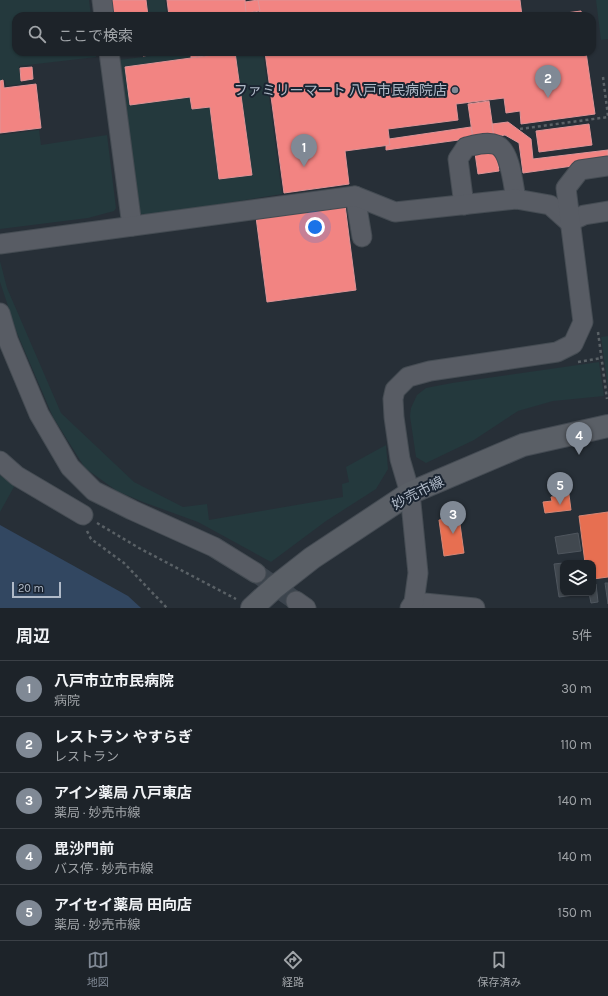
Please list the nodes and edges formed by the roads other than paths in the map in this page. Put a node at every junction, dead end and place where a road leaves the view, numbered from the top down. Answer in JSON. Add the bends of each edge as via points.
{"nodes":[{"id":1,"x":102,"y":0,"type":"edge"},
{"id":2,"x":104,"y":12,"type":"edge"},
{"id":3,"x":110,"y":56,"type":"edge"},
{"id":4,"x":608,"y":166,"type":"edge"},
{"id":5,"x":355,"y":196,"type":"junction"},
{"id":6,"x":516,"y":199,"type":"junction"},
{"id":7,"x":464,"y":205,"type":"junction"},
{"id":8,"x":608,"y":211,"type":"edge"},
{"id":9,"x":569,"y":222,"type":"junction"},
{"id":10,"x":132,"y":226,"type":"junction"},
{"id":11,"x":362,"y":237,"type":"dead end"},
{"id":12,"x":0,"y":244,"type":"edge"},
{"id":13,"x":0,"y":313,"type":"edge"},
{"id":14,"x":608,"y":426,"type":"edge"},
{"id":15,"x":0,"y":461,"type":"edge"},
{"id":16,"x":410,"y":493,"type":"junction"},
{"id":17,"x":83,"y":515,"type":"road end"},
{"id":18,"x":256,"y":573,"type":"tunnel mouth"},
{"id":19,"x":245,"y":604,"type":"edge"},
{"id":20,"x":412,"y":605,"type":"edge"},
{"id":21,"x":475,"y":608,"type":"edge"}],
"edges":[{"from":1,"to":2,"type":"street"},
{"from":3,"to":10,"type":"street"},
{"from":4,"to":9,"type":"street","via":[[580,170],[566,188]]},
{"from":5,"to":7,"type":"street","via":[[395,212]]},
{"from":5,"to":10,"type":"street"},
{"from":5,"to":11,"type":"street"},
{"from":6,"to":7,"type":"street"},
{"from":6,"to":7,"type":"street","via":[[507,154],[496,145],[482,144],[466,147],[458,159]]},
{"from":6,"to":9,"type":"street","via":[[550,205]]},
{"from":8,"to":9,"type":"street","via":[[584,214]]},
{"from":9,"to":16,"type":"street","via":[[583,322],[573,344],[557,352],[430,371],[408,377],[401,383],[392,399],[400,459]]},
{"from":10,"to":12,"type":"street"},
{"from":13,"to":18,"type":"street","via":[[8,340],[39,414],[70,467],[94,491],[214,547]]},
{"from":14,"to":16,"type":"main road","name":"妙売市線","via":[[523,445]]},
{"from":15,"to":17,"type":"street","via":[[17,476]]},
{"from":16,"to":19,"type":"main road","name":"妙売市線","via":[[312,558],[274,587]]},
{"from":16,"to":20,"type":"street","via":[[418,573]]},
{"from":20,"to":21,"type":"street"}]}
